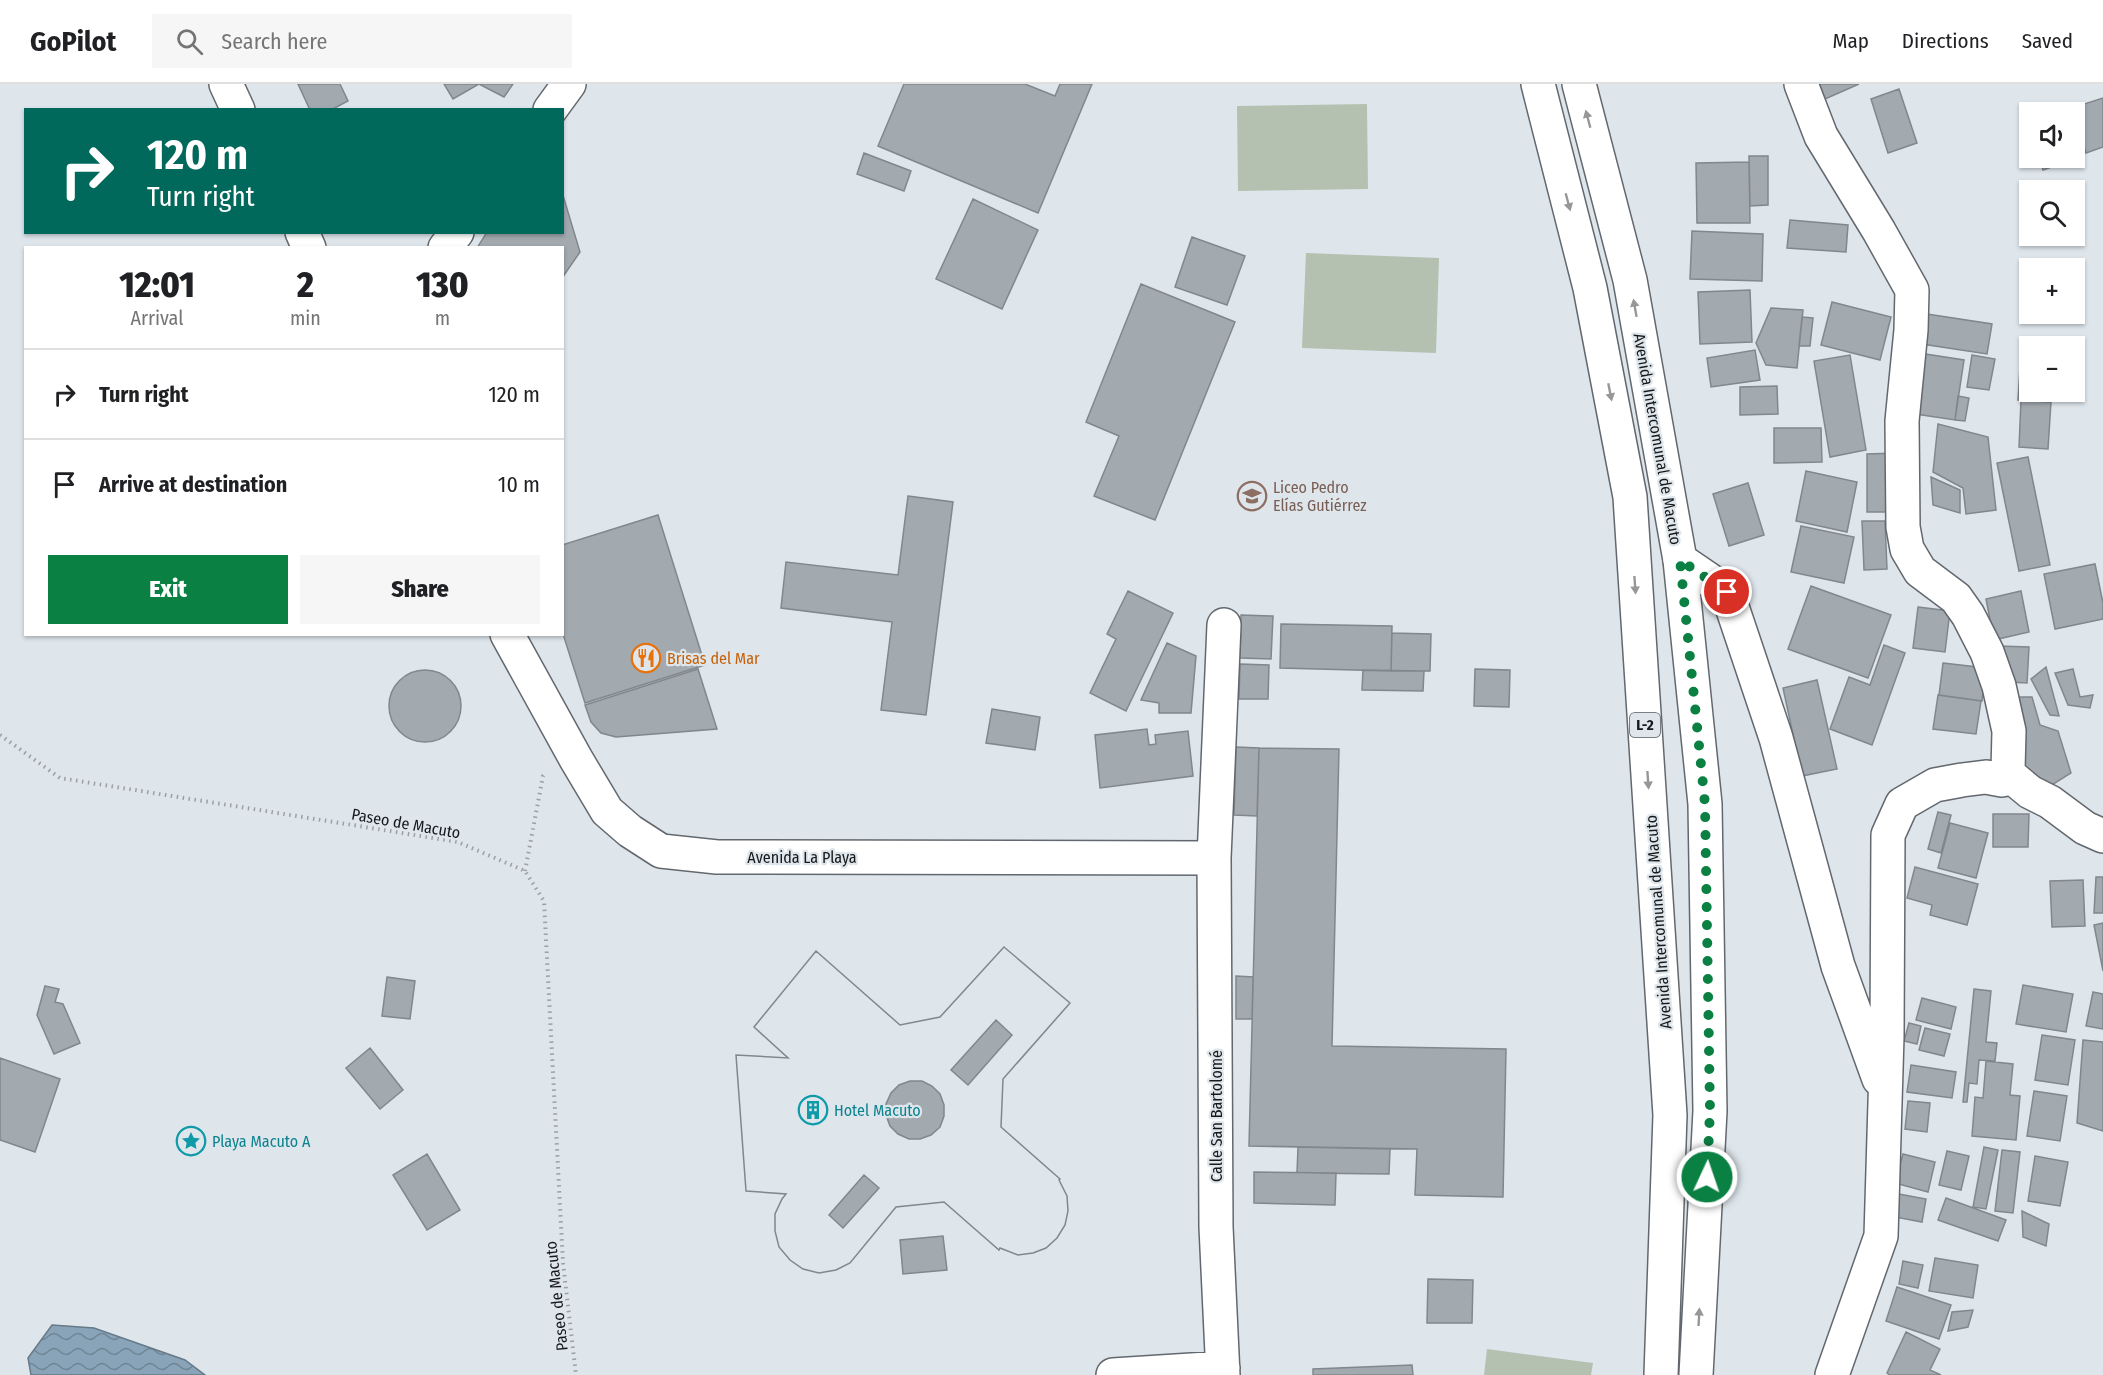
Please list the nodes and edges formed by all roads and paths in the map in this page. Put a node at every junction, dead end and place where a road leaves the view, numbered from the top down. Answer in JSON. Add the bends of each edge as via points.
{"nodes":[{"id":1,"x":225,"y":84,"type":"edge"},
{"id":2,"x":569,"y":84,"type":"edge"},
{"id":3,"x":1538,"y":84,"type":"edge"},
{"id":4,"x":1579,"y":84,"type":"edge"},
{"id":5,"x":1801,"y":84,"type":"edge"},
{"id":6,"x":237,"y":108,"type":"edge"},
{"id":7,"x":551,"y":108,"type":"edge"},
{"id":8,"x":1680,"y":560,"type":"junction"},
{"id":9,"x":1224,"y":625,"type":"dead end"},
{"id":10,"x":508,"y":636,"type":"edge"},
{"id":11,"x":0,"y":735,"type":"edge"},
{"id":12,"x":576,"y":759,"type":"junction"},
{"id":13,"x":2012,"y":777,"type":"junction"},
{"id":14,"x":2103,"y":836,"type":"edge"},
{"id":15,"x":1214,"y":858,"type":"junction"},
{"id":16,"x":525,"y":871,"type":"junction"},
{"id":17,"x":1885,"y":1095,"type":"junction"},
{"id":18,"x":1223,"y":1371,"type":"edge"},
{"id":19,"x":576,"y":1375,"type":"edge"},
{"id":20,"x":1113,"y":1375,"type":"edge"},
{"id":21,"x":1661,"y":1375,"type":"edge"},
{"id":22,"x":1696,"y":1375,"type":"edge"},
{"id":23,"x":1832,"y":1375,"type":"edge"}],
"edges":[{"from":1,"to":6,"type":"street"},
{"from":2,"to":7,"type":"street"},
{"from":3,"to":21,"type":"street","name":"Avenida Intercomunal de Macuto","number":"L-2","one_way":true,"via":[[1590,288],[1630,497],[1670,1115]]},
{"from":8,"to":4,"type":"street","name":"Avenida Intercomunal de Macuto","one_way":true,"via":[[1630,280]]},
{"from":5,"to":13,"type":"street","via":[[1821,136],[1912,290],[1902,421],[1903,527],[1907,549],[1920,571],[1956,598],[1987,652],[2009,731],[2008,770]]},
{"from":8,"to":17,"type":"street","via":[[1727,592],[1776,738],[1839,966]]},
{"from":22,"to":8,"type":"street","name":"Avenida Intercomunal de Macuto","one_way":true,"via":[[1710,1111],[1705,804]]},
{"from":9,"to":15,"type":"street","name":"Calle San Bartolomé"},
{"from":10,"to":12,"type":"street","name":"Avenida La Playa"},
{"from":11,"to":16,"type":"path","name":"Paseo de Macuto","via":[[60,778],[458,842]]},
{"from":12,"to":15,"type":"street","name":"Avenida La Playa","via":[[607,810],[630,831],[662,850],[717,857]]},
{"from":12,"to":16,"type":"path","via":[[543,776]]},
{"from":13,"to":14,"type":"street","via":[[2085,828]]},
{"from":13,"to":17,"type":"street","via":[[1935,785],[1902,804],[1888,835]]},
{"from":15,"to":18,"type":"street","name":"Calle San Bartolomé","via":[[1216,1227]]},
{"from":16,"to":19,"type":"path","name":"Paseo de Macuto","via":[[544,901],[563,1263]]},
{"from":17,"to":23,"type":"street","via":[[1881,1236]]},
{"from":18,"to":20,"type":"street"}]}
